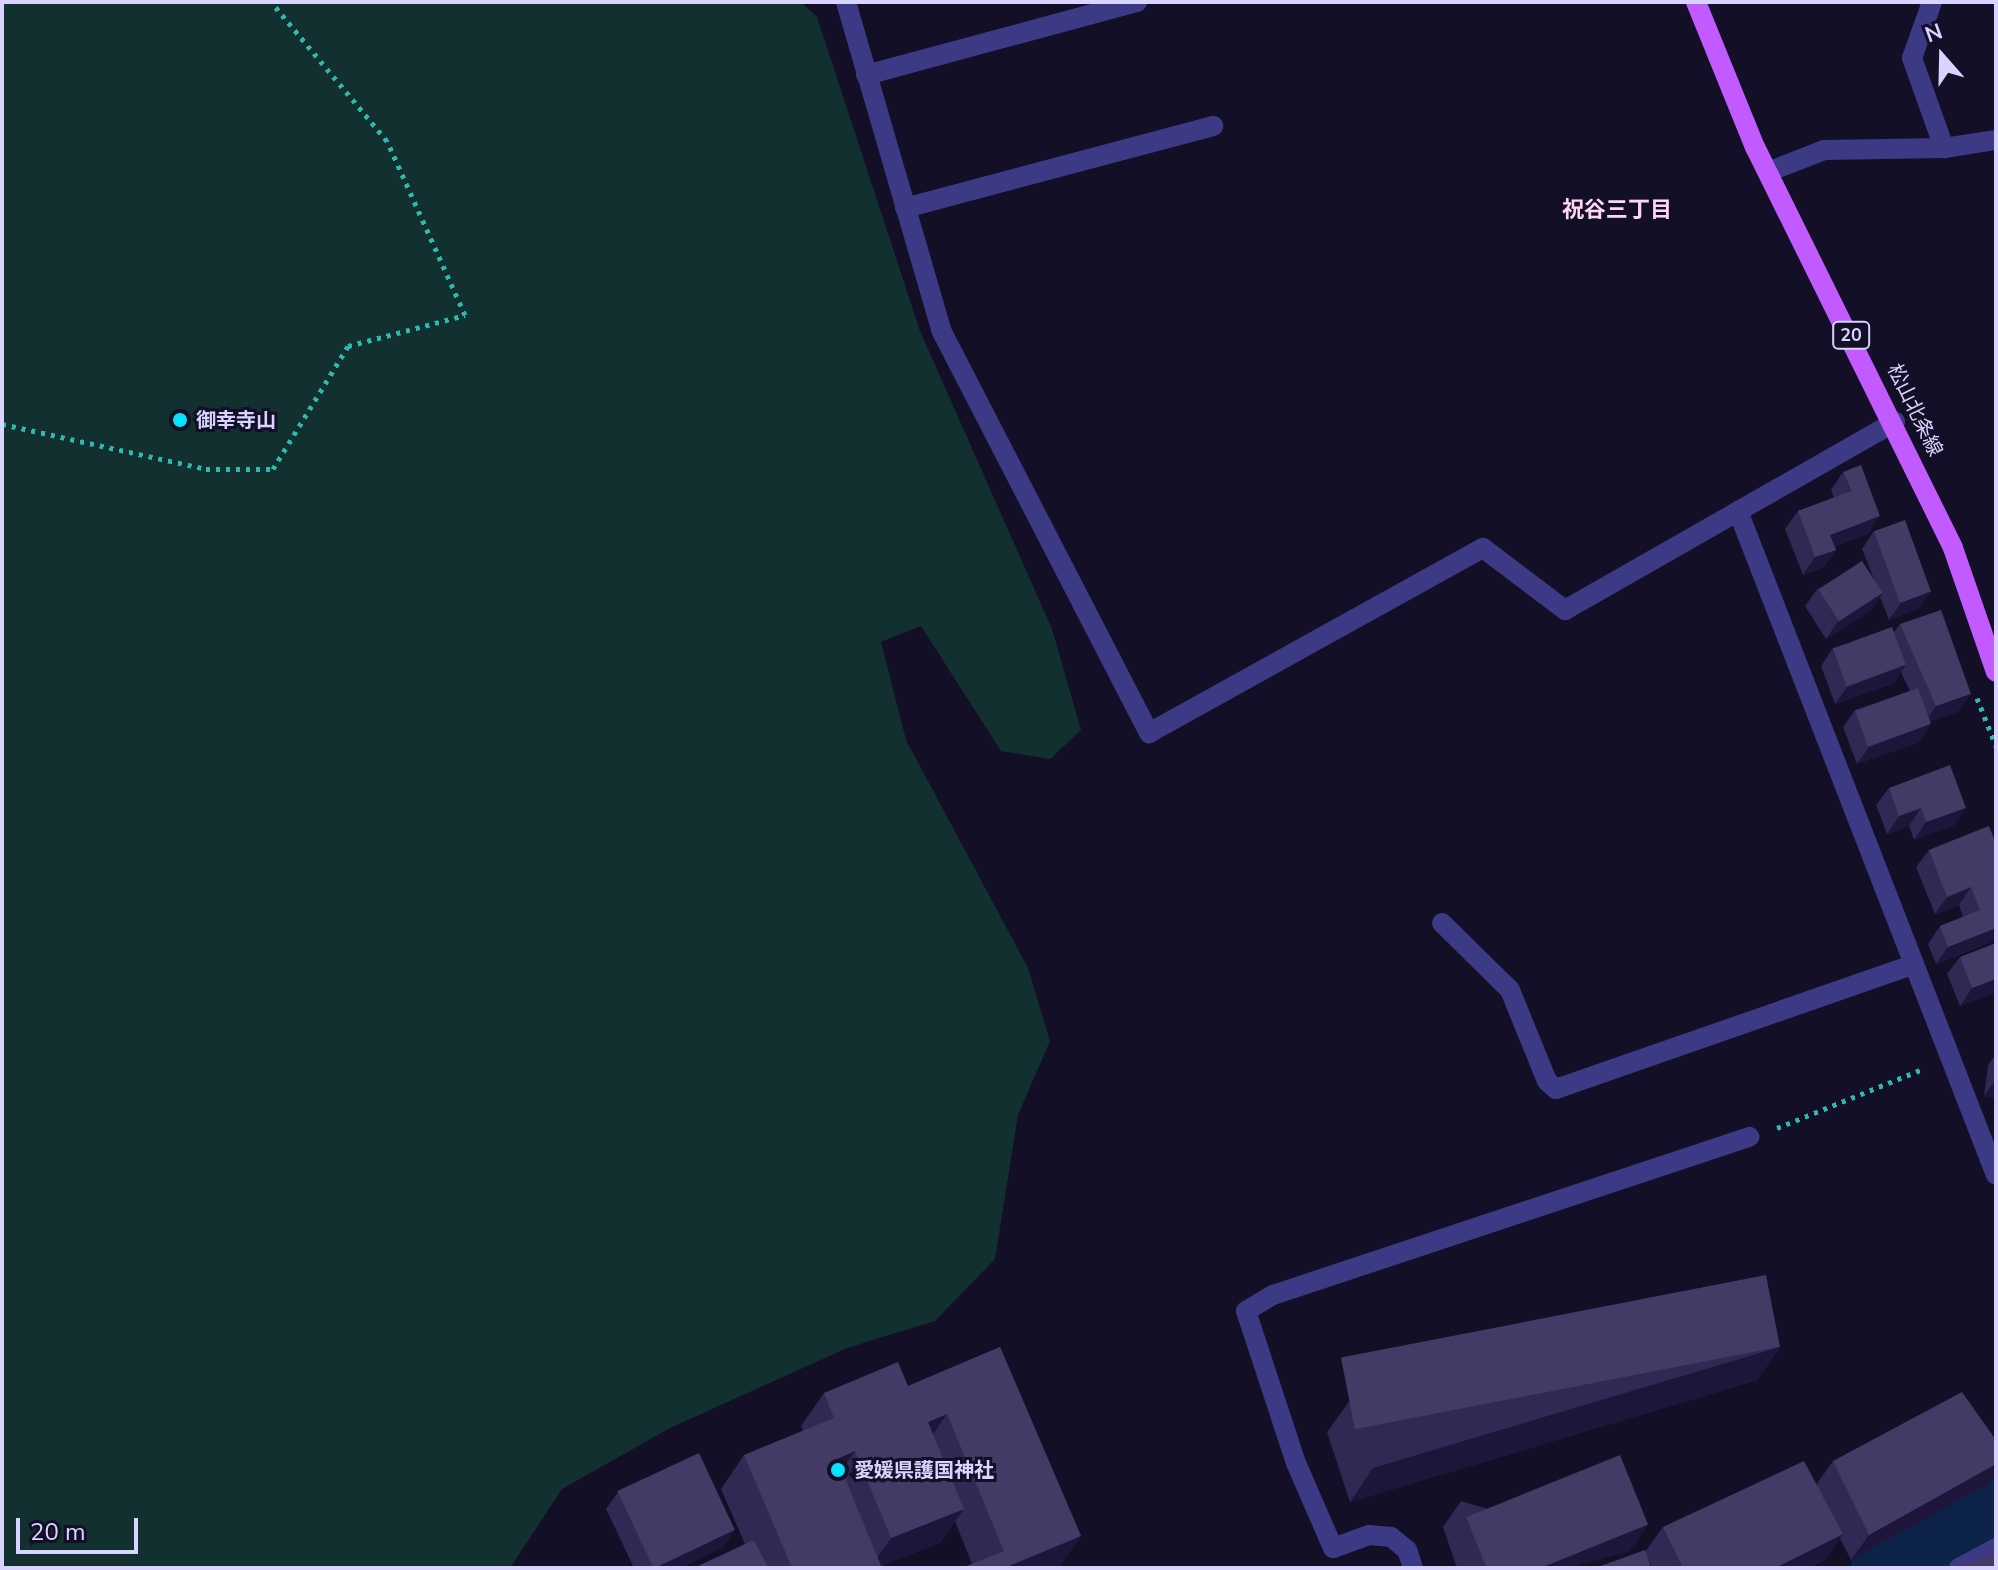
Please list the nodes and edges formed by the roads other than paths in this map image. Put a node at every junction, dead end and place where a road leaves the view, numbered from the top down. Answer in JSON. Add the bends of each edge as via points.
{"nodes":[{"id":1,"x":846,"y":2,"type":"edge"},
{"id":2,"x":1137,"y":2,"type":"edge"},
{"id":3,"x":1696,"y":2,"type":"edge"},
{"id":4,"x":1932,"y":2,"type":"edge"},
{"id":5,"x":866,"y":75,"type":"junction"},
{"id":6,"x":1213,"y":126,"type":"dead end"},
{"id":7,"x":1996,"y":140,"type":"edge"},
{"id":8,"x":1944,"y":148,"type":"junction"},
{"id":9,"x":1768,"y":172,"type":"junction"},
{"id":10,"x":905,"y":208,"type":"junction"},
{"id":11,"x":1895,"y":422,"type":"junction"},
{"id":12,"x":1738,"y":511,"type":"junction"},
{"id":13,"x":1996,"y":672,"type":"edge"},
{"id":14,"x":1442,"y":923,"type":"dead end"},
{"id":15,"x":1914,"y":964,"type":"junction"},
{"id":16,"x":1749,"y":1137,"type":"road end"},
{"id":17,"x":1996,"y":1175,"type":"edge"},
{"id":18,"x":1996,"y":1548,"type":"edge"},
{"id":19,"x":1413,"y":1568,"type":"edge"},
{"id":20,"x":1959,"y":1568,"type":"edge"}],
"edges":[{"from":1,"to":5,"type":"street"},
{"from":2,"to":5,"type":"street"},
{"from":3,"to":9,"type":"main road","name":"松山北条線","number":"20"},
{"from":4,"to":8,"type":"street","via":[[1912,58]]},
{"from":5,"to":10,"type":"street"},
{"from":6,"to":10,"type":"street"},
{"from":7,"to":8,"type":"street"},
{"from":8,"to":9,"type":"street","via":[[1824,150]]},
{"from":9,"to":11,"type":"main road","name":"松山北条線","number":"20"},
{"from":10,"to":12,"type":"street","via":[[941,330],[1149,733],[1483,548],[1565,610]]},
{"from":11,"to":12,"type":"street"},
{"from":11,"to":13,"type":"main road","name":"松山北条線","number":"20","via":[[1953,548]]},
{"from":12,"to":15,"type":"street"},
{"from":14,"to":15,"type":"street","via":[[1510,990],[1547,1081],[1556,1089]]},
{"from":15,"to":17,"type":"street"},
{"from":16,"to":19,"type":"street","via":[[1273,1295],[1246,1311],[1296,1463],[1333,1548],[1369,1535],[1391,1537],[1407,1550]]},
{"from":18,"to":20,"type":"street"}]}
